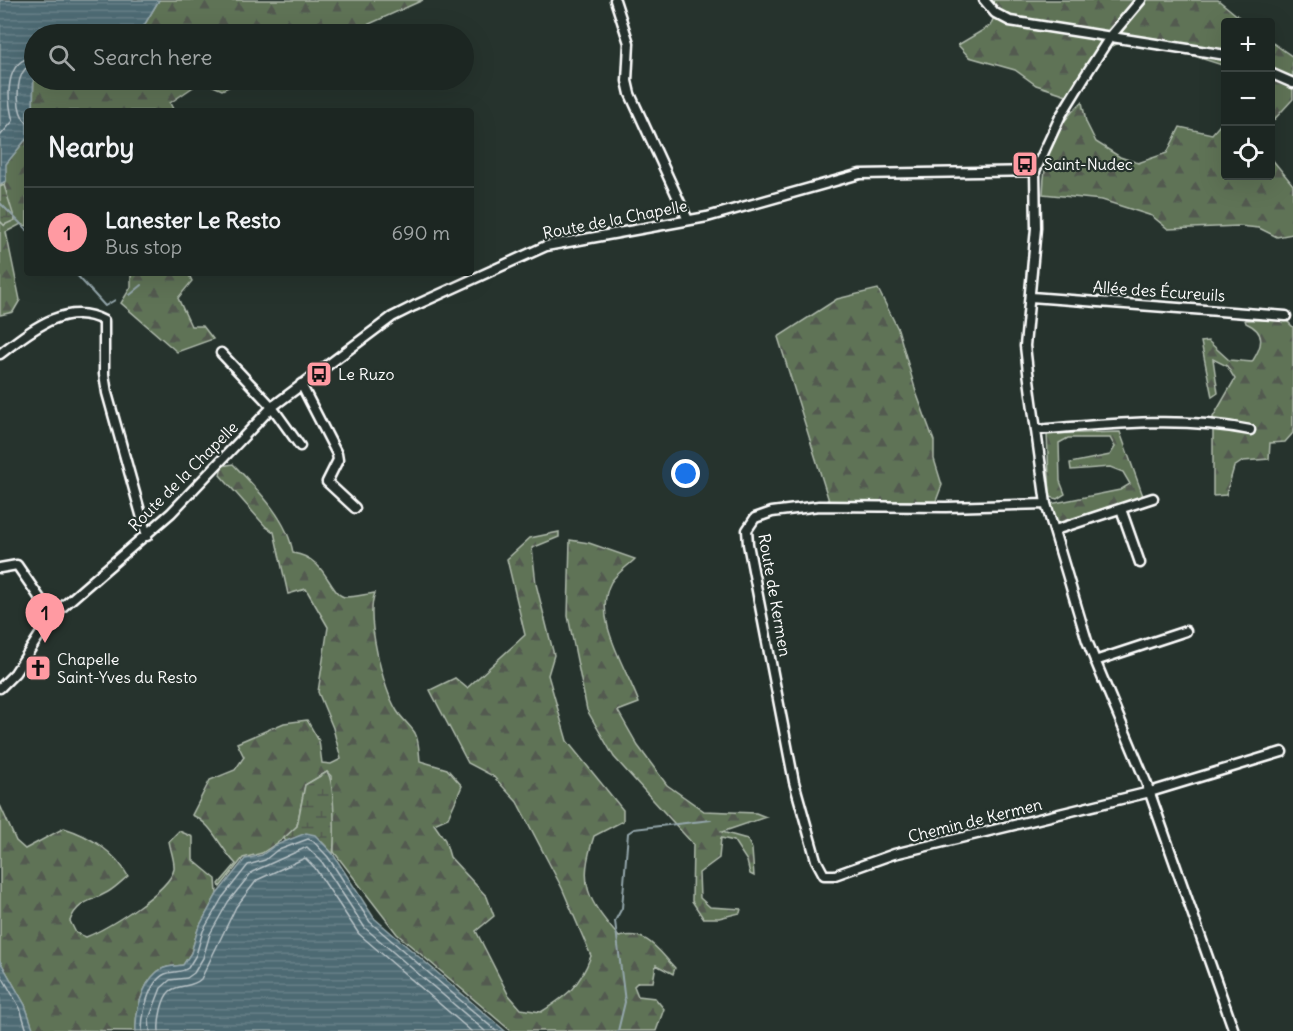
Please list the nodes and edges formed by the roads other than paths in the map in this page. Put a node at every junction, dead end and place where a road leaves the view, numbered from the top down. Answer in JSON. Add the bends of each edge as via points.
{"nodes":[{"id":1,"x":615,"y":0,"type":"edge"},
{"id":2,"x":984,"y":0,"type":"edge"},
{"id":3,"x":1142,"y":0,"type":"edge"},
{"id":4,"x":1110,"y":37,"type":"junction"},
{"id":5,"x":1221,"y":54,"type":"edge"},
{"id":6,"x":1275,"y":75,"type":"edge"},
{"id":7,"x":1293,"y":83,"type":"edge"},
{"id":8,"x":1035,"y":171,"type":"junction"},
{"id":9,"x":688,"y":220,"type":"junction"},
{"id":10,"x":1031,"y":297,"type":"junction"},
{"id":11,"x":1286,"y":316,"type":"dead end"},
{"id":12,"x":221,"y":353,"type":"dead end"},
{"id":13,"x":0,"y":354,"type":"edge"},
{"id":14,"x":300,"y":384,"type":"junction"},
{"id":15,"x":272,"y":407,"type":"junction"},
{"id":16,"x":1038,"y":430,"type":"junction"},
{"id":17,"x":1250,"y":430,"type":"dead end"},
{"id":18,"x":300,"y":446,"type":"dead end"},
{"id":19,"x":1153,"y":498,"type":"dead end"},
{"id":20,"x":1046,"y":504,"type":"junction"},
{"id":21,"x":355,"y":508,"type":"dead end"},
{"id":22,"x":1121,"y":509,"type":"junction"},
{"id":23,"x":1055,"y":530,"type":"junction"},
{"id":24,"x":147,"y":536,"type":"junction"},
{"id":25,"x":1140,"y":563,"type":"dead end"},
{"id":26,"x":0,"y":568,"type":"edge"},
{"id":27,"x":52,"y":616,"type":"junction"},
{"id":28,"x":1186,"y":631,"type":"dead end"},
{"id":29,"x":1095,"y":661,"type":"junction"},
{"id":30,"x":0,"y":688,"type":"edge"},
{"id":31,"x":1282,"y":752,"type":"dead end"},
{"id":32,"x":1150,"y":792,"type":"junction"},
{"id":33,"x":816,"y":860,"type":"joint"},
{"id":34,"x":1234,"y":1031,"type":"edge"}],
"edges":[{"from":1,"to":9,"type":"street","via":[[628,43],[630,94]]},
{"from":2,"to":4,"type":"street","via":[[995,13],[1010,21]]},
{"from":3,"to":4,"type":"street"},
{"from":4,"to":5,"type":"street"},
{"from":4,"to":8,"type":"street","via":[[1060,117]]},
{"from":6,"to":7,"type":"street"},
{"from":8,"to":9,"type":"street","name":"Route de la Chapelle","via":[[860,174]]},
{"from":8,"to":10,"type":"street"},
{"from":9,"to":14,"type":"street","name":"Route de la Chapelle","via":[[546,246],[392,316]]},
{"from":10,"to":11,"type":"street","name":"Allée des Écureuils"},
{"from":10,"to":16,"type":"street","via":[[1025,346]]},
{"from":12,"to":15,"type":"street"},
{"from":13,"to":24,"type":"street","via":[[54,318],[80,315],[104,321],[107,393]]},
{"from":14,"to":15,"type":"street","name":"Route de la Chapelle"},
{"from":14,"to":21,"type":"street","via":[[337,454],[327,482]]},
{"from":15,"to":18,"type":"street"},
{"from":15,"to":24,"type":"street","name":"Route de la Chapelle"},
{"from":16,"to":17,"type":"street","via":[[1218,423]]},
{"from":16,"to":20,"type":"street"},
{"from":19,"to":22,"type":"street"},
{"from":20,"to":23,"type":"street"},
{"from":20,"to":33,"type":"street","name":"Route de Kermen","via":[[819,506],[772,512],[755,518],[747,530],[794,782]]},
{"from":22,"to":23,"type":"street"},
{"from":22,"to":25,"type":"street"},
{"from":23,"to":29,"type":"street"},
{"from":24,"to":27,"type":"street","name":"Route de la Chapelle"},
{"from":26,"to":27,"type":"street","via":[[16,565]]},
{"from":27,"to":30,"type":"street","name":"Route de la Chapelle","via":[[19,667]]},
{"from":28,"to":29,"type":"street"},
{"from":29,"to":32,"type":"street"},
{"from":31,"to":32,"type":"street"},
{"from":32,"to":33,"type":"street","name":"Chemin de Kermen","via":[[894,855],[835,875],[824,875]]},
{"from":32,"to":34,"type":"street"}]}
